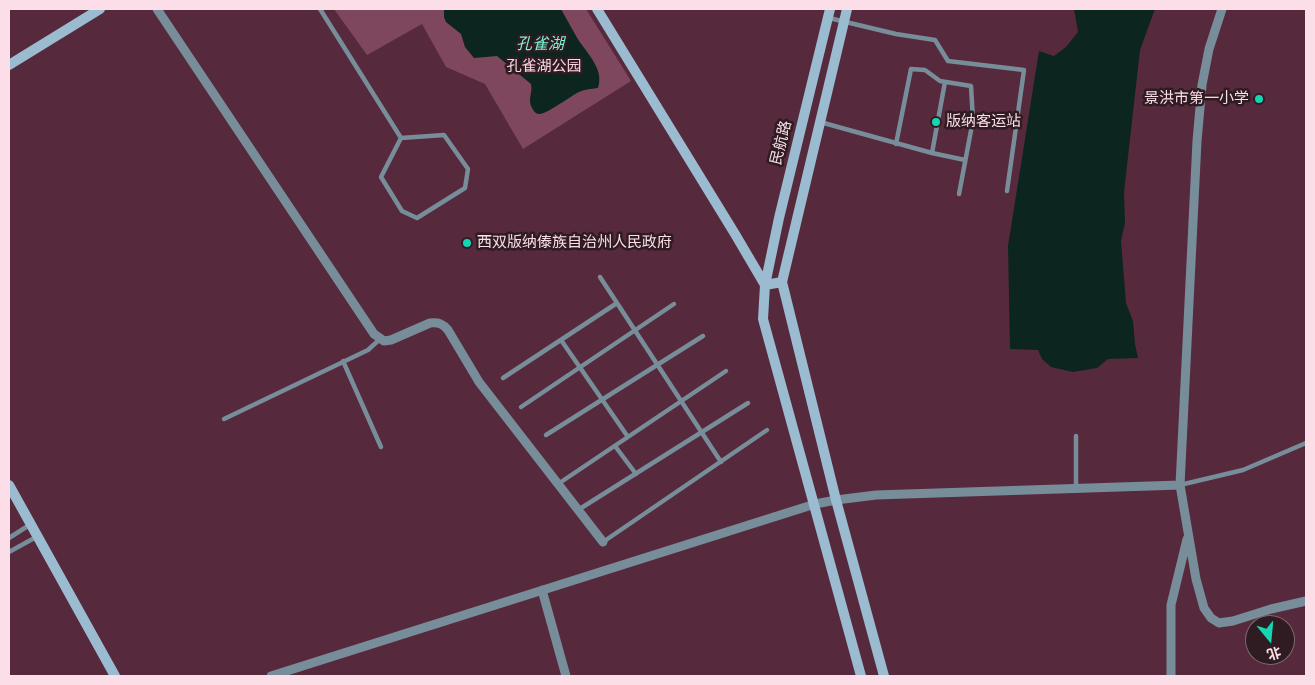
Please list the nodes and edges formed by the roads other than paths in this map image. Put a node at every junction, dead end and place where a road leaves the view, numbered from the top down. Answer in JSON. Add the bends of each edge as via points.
{"nodes":[{"id":1,"x":100,"y":9,"type":"edge"},
{"id":2,"x":156,"y":9,"type":"edge"},
{"id":3,"x":320,"y":9,"type":"edge"},
{"id":4,"x":597,"y":9,"type":"edge"},
{"id":5,"x":847,"y":9,"type":"edge"},
{"id":6,"x":1222,"y":9,"type":"edge"},
{"id":7,"x":829,"y":13,"type":"edge"},
{"id":8,"x":843,"y":23,"type":"junction"},
{"id":9,"x":9,"y":65,"type":"edge"},
{"id":10,"x":945,"y":82,"type":"junction"},
{"id":11,"x":819,"y":122,"type":"junction"},
{"id":12,"x":401,"y":138,"type":"junction"},
{"id":13,"x":896,"y":144,"type":"junction"},
{"id":14,"x":932,"y":153,"type":"junction"},
{"id":15,"x":966,"y":160,"type":"junction"},
{"id":16,"x":1006,"y":191,"type":"dead end"},
{"id":17,"x":959,"y":194,"type":"dead end"},
{"id":18,"x":600,"y":277,"type":"dead end"},
{"id":19,"x":782,"y":282,"type":"junction"},
{"id":20,"x":765,"y":285,"type":"junction"},
{"id":21,"x":617,"y":303,"type":"junction"},
{"id":22,"x":674,"y":304,"type":"dead end"},
{"id":23,"x":635,"y":330,"type":"junction"},
{"id":24,"x":703,"y":336,"type":"dead end"},
{"id":25,"x":380,"y":339,"type":"junction"},
{"id":26,"x":561,"y":340,"type":"junction"},
{"id":27,"x":343,"y":361,"type":"junction"},
{"id":28,"x":657,"y":364,"type":"junction"},
{"id":29,"x":579,"y":367,"type":"junction"},
{"id":30,"x":726,"y":370,"type":"dead end"},
{"id":31,"x":503,"y":378,"type":"dead end"},
{"id":32,"x":602,"y":400,"type":"junction"},
{"id":33,"x":681,"y":401,"type":"junction"},
{"id":34,"x":748,"y":403,"type":"dead end"},
{"id":35,"x":520,"y":407,"type":"dead end"},
{"id":36,"x":224,"y":418,"type":"dead end"},
{"id":37,"x":767,"y":430,"type":"dead end"},
{"id":38,"x":701,"y":431,"type":"junction"},
{"id":39,"x":546,"y":435,"type":"dead end"},
{"id":40,"x":1076,"y":436,"type":"dead end"},
{"id":41,"x":628,"y":437,"type":"junction"},
{"id":42,"x":1306,"y":443,"type":"edge"},
{"id":43,"x":615,"y":446,"type":"junction"},
{"id":44,"x":381,"y":447,"type":"dead end"},
{"id":45,"x":721,"y":462,"type":"junction"},
{"id":46,"x":636,"y":474,"type":"junction"},
{"id":47,"x":558,"y":484,"type":"junction"},
{"id":48,"x":9,"y":485,"type":"edge"},
{"id":49,"x":1180,"y":485,"type":"junction"},
{"id":50,"x":1076,"y":489,"type":"junction"},
{"id":51,"x":836,"y":500,"type":"junction"},
{"id":52,"x":815,"y":504,"type":"junction"},
{"id":53,"x":578,"y":510,"type":"junction"},
{"id":54,"x":31,"y":524,"type":"junction"},
{"id":55,"x":1188,"y":534,"type":"junction"},
{"id":56,"x":38,"y":536,"type":"junction"},
{"id":57,"x":9,"y":538,"type":"edge"},
{"id":58,"x":603,"y":542,"type":"joint"},
{"id":59,"x":9,"y":552,"type":"edge"},
{"id":60,"x":542,"y":590,"type":"junction"},
{"id":61,"x":1306,"y":601,"type":"edge"},
{"id":62,"x":112,"y":675,"type":"edge"},
{"id":63,"x":271,"y":676,"type":"edge"},
{"id":64,"x":566,"y":676,"type":"edge"},
{"id":65,"x":861,"y":676,"type":"edge"},
{"id":66,"x":884,"y":676,"type":"edge"},
{"id":67,"x":1171,"y":676,"type":"edge"}],
"edges":[{"from":1,"to":9,"type":"main road"},
{"from":2,"to":25,"type":"street"},
{"from":3,"to":12,"type":"lane"},
{"from":4,"to":20,"type":"main road"},
{"from":5,"to":8,"type":"main road","name":"民航路"},
{"from":6,"to":49,"type":"street","via":[[1202,85],[1197,141]]},
{"from":7,"to":8,"type":"lane"},
{"from":7,"to":20,"type":"main road","name":"民航路"},
{"from":8,"to":11,"type":"main road","name":"民航路"},
{"from":8,"to":16,"type":"lane","via":[[935,40],[948,61],[1024,70]]},
{"from":10,"to":13,"type":"lane","via":[[926,70],[911,69]]},
{"from":10,"to":14,"type":"lane"},
{"from":10,"to":15,"type":"lane","via":[[971,86],[973,120]]},
{"from":11,"to":13,"type":"lane"},
{"from":11,"to":19,"type":"main road","name":"民航路"},
{"from":12,"to":12,"type":"lane","via":[[444,135],[468,169],[465,188],[417,218],[402,211],[381,177]]},
{"from":13,"to":14,"type":"lane"},
{"from":14,"to":15,"type":"lane"},
{"from":15,"to":17,"type":"lane"},
{"from":18,"to":21,"type":"lane"},
{"from":19,"to":20,"type":"main road"},
{"from":19,"to":51,"type":"main road"},
{"from":20,"to":52,"type":"main road","name":"民航路","via":[[763,319]]},
{"from":21,"to":23,"type":"lane"},
{"from":21,"to":26,"type":"lane"},
{"from":22,"to":23,"type":"lane"},
{"from":23,"to":28,"type":"lane"},
{"from":23,"to":29,"type":"lane"},
{"from":24,"to":28,"type":"lane"},
{"from":25,"to":27,"type":"lane","via":[[368,350]]},
{"from":25,"to":47,"type":"street","via":[[391,340],[430,323],[444,326],[479,382]]},
{"from":26,"to":29,"type":"lane"},
{"from":26,"to":31,"type":"lane"},
{"from":27,"to":36,"type":"lane"},
{"from":27,"to":44,"type":"lane"},
{"from":28,"to":32,"type":"lane"},
{"from":28,"to":33,"type":"lane"},
{"from":29,"to":32,"type":"lane"},
{"from":29,"to":35,"type":"lane"},
{"from":30,"to":33,"type":"lane"},
{"from":32,"to":39,"type":"lane"},
{"from":32,"to":41,"type":"lane"},
{"from":33,"to":38,"type":"lane"},
{"from":33,"to":41,"type":"lane"},
{"from":34,"to":38,"type":"lane"},
{"from":37,"to":45,"type":"lane"},
{"from":38,"to":45,"type":"lane"},
{"from":38,"to":46,"type":"lane"},
{"from":40,"to":50,"type":"lane"},
{"from":41,"to":43,"type":"lane"},
{"from":42,"to":49,"type":"lane","via":[[1243,470]]},
{"from":43,"to":46,"type":"lane"},
{"from":43,"to":47,"type":"lane"},
{"from":45,"to":58,"type":"lane"},
{"from":46,"to":53,"type":"lane"},
{"from":47,"to":53,"type":"street"},
{"from":48,"to":54,"type":"main road"},
{"from":49,"to":50,"type":"street"},
{"from":49,"to":55,"type":"street"},
{"from":50,"to":51,"type":"street","via":[[876,495]]},
{"from":51,"to":52,"type":"street"},
{"from":51,"to":66,"type":"main road"},
{"from":52,"to":60,"type":"street"},
{"from":52,"to":65,"type":"main road","name":"民航路"},
{"from":53,"to":58,"type":"street"},
{"from":54,"to":56,"type":"main road"},
{"from":54,"to":57,"type":"lane"},
{"from":55,"to":61,"type":"street","via":[[1201,599],[1207,614],[1215,621],[1224,623]]},
{"from":55,"to":67,"type":"street","via":[[1171,605]]},
{"from":56,"to":59,"type":"lane"},
{"from":56,"to":62,"type":"main road"},
{"from":60,"to":63,"type":"street"},
{"from":60,"to":64,"type":"street"}]}
